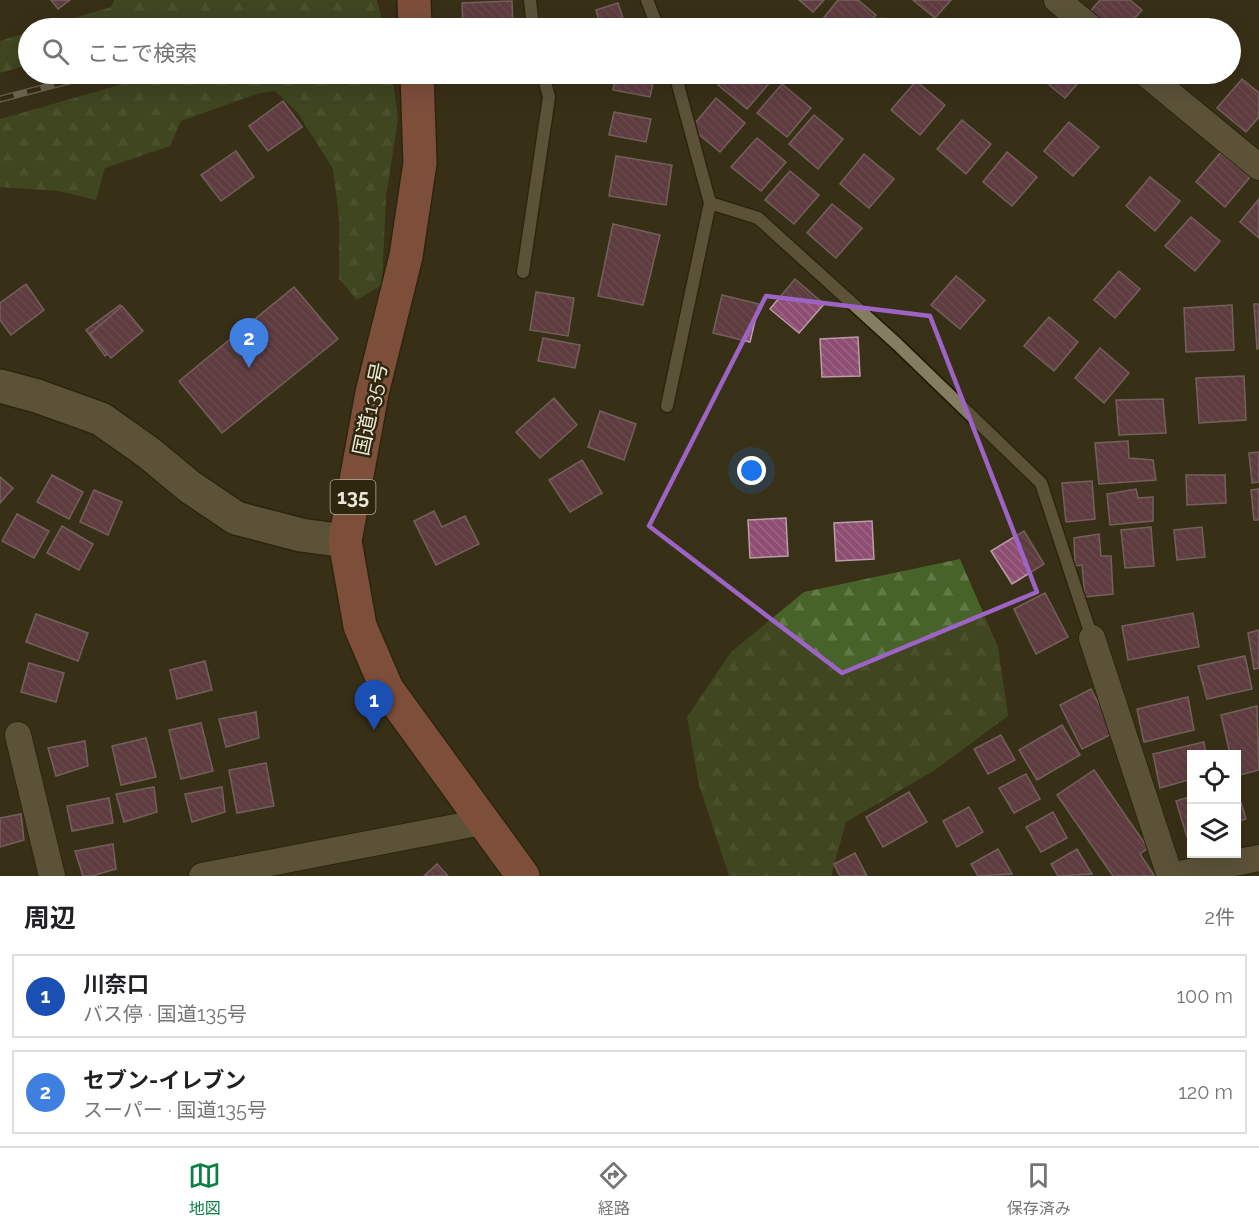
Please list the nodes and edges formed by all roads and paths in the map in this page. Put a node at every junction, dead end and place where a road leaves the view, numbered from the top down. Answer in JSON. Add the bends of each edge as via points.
{"nodes":[{"id":1,"x":414,"y":0,"type":"edge"},
{"id":2,"x":530,"y":0,"type":"edge"},
{"id":3,"x":647,"y":0,"type":"edge"},
{"id":4,"x":1057,"y":0,"type":"edge"},
{"id":5,"x":415,"y":18,"type":"edge"},
{"id":6,"x":531,"y":18,"type":"edge"},
{"id":7,"x":654,"y":18,"type":"edge"},
{"id":8,"x":1079,"y":18,"type":"edge"},
{"id":9,"x":417,"y":84,"type":"edge"},
{"id":10,"x":546,"y":84,"type":"edge"},
{"id":11,"x":678,"y":84,"type":"edge"},
{"id":12,"x":1158,"y":84,"type":"edge"},
{"id":13,"x":1259,"y":167,"type":"edge"},
{"id":14,"x":710,"y":203,"type":"junction"},
{"id":15,"x":523,"y":272,"type":"dead end"},
{"id":16,"x":0,"y":386,"type":"edge"},
{"id":17,"x":667,"y":406,"type":"dead end"},
{"id":18,"x":345,"y":541,"type":"junction"},
{"id":19,"x":1092,"y":638,"type":"joint"},
{"id":20,"x":18,"y":735,"type":"dead end"},
{"id":21,"x":482,"y":822,"type":"junction"},
{"id":22,"x":1259,"y":858,"type":"edge"},
{"id":23,"x":52,"y":876,"type":"edge"},
{"id":24,"x":202,"y":876,"type":"edge"},
{"id":25,"x":523,"y":876,"type":"edge"},
{"id":26,"x":1170,"y":876,"type":"edge"}],
"edges":[{"from":1,"to":5,"type":"highway"},
{"from":2,"to":6,"type":"lane"},
{"from":3,"to":7,"type":"lane"},
{"from":4,"to":8,"type":"street"},
{"from":9,"to":18,"type":"highway","name":"国道135号","number":"135","via":[[420,163],[406,256],[372,393]]},
{"from":10,"to":15,"type":"lane","via":[[549,97]]},
{"from":11,"to":14,"type":"lane"},
{"from":12,"to":13,"type":"street"},
{"from":14,"to":17,"type":"lane"},
{"from":14,"to":19,"type":"lane","via":[[758,218],[897,344],[1041,483]]},
{"from":16,"to":18,"type":"street","via":[[100,419],[236,518],[301,536]]},
{"from":18,"to":21,"type":"highway","name":"国道135号","number":"135","via":[[360,626],[387,689]]},
{"from":19,"to":26,"type":"street"},
{"from":20,"to":23,"type":"street"},
{"from":21,"to":24,"type":"street"},
{"from":21,"to":25,"type":"highway","name":"国道135号","number":"135"},
{"from":22,"to":26,"type":"street"}]}
